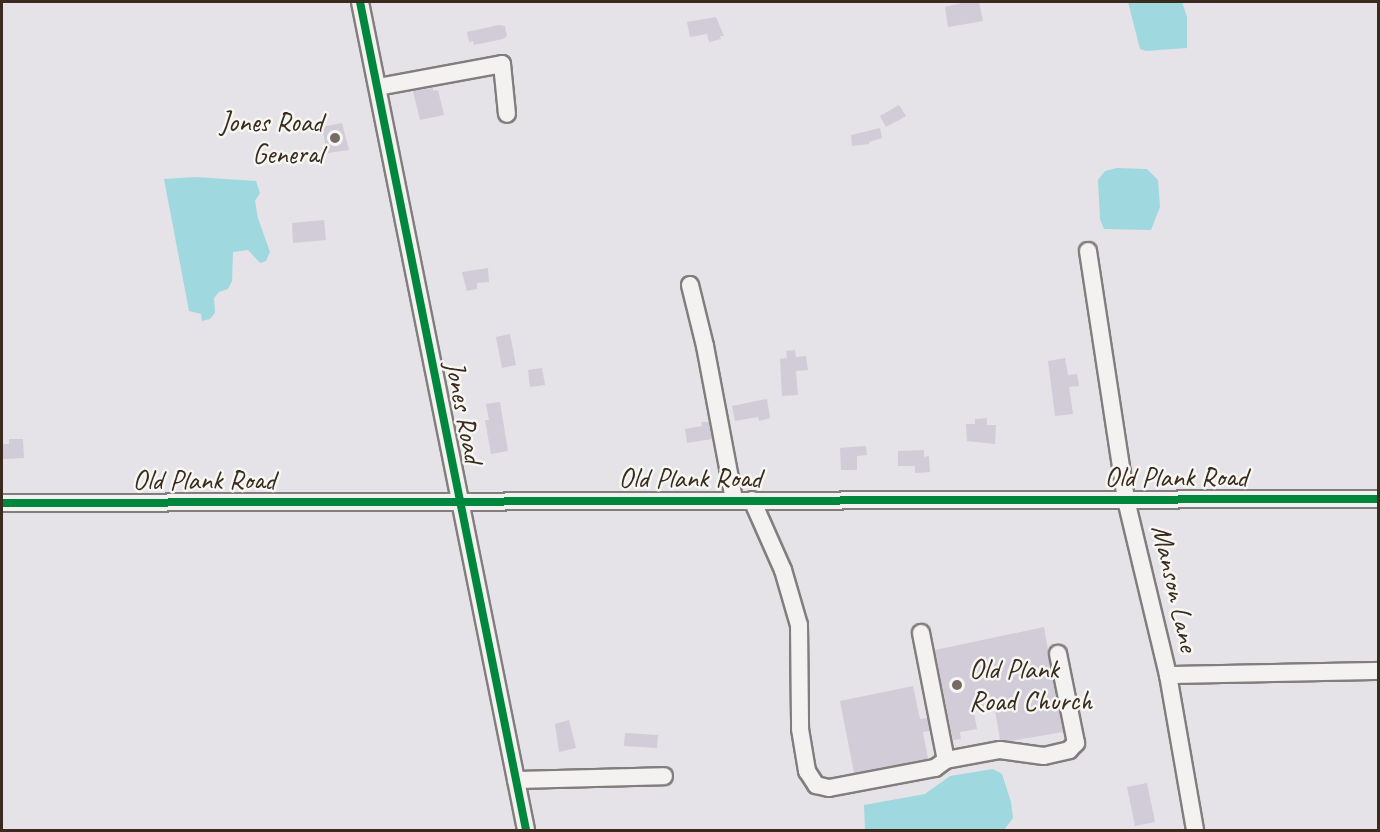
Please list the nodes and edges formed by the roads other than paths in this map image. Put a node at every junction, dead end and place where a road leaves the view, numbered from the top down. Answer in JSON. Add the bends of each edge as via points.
{"nodes":[{"id":1,"x":360,"y":2,"type":"edge"},
{"id":2,"x":378,"y":87,"type":"junction"},
{"id":3,"x":507,"y":114,"type":"dead end"},
{"id":4,"x":1088,"y":251,"type":"dead end"},
{"id":5,"x":690,"y":285,"type":"dead end"},
{"id":6,"x":1378,"y":499,"type":"edge"},
{"id":7,"x":734,"y":500,"type":"junction"},
{"id":8,"x":752,"y":500,"type":"junction"},
{"id":9,"x":1126,"y":500,"type":"junction"},
{"id":10,"x":459,"y":502,"type":"junction"},
{"id":11,"x":2,"y":503,"type":"edge"},
{"id":12,"x":921,"y":633,"type":"dead end"},
{"id":13,"x":1058,"y":654,"type":"dead end"},
{"id":14,"x":1378,"y":671,"type":"edge"},
{"id":15,"x":1168,"y":675,"type":"junction"},
{"id":16,"x":946,"y":760,"type":"junction"},
{"id":17,"x":664,"y":776,"type":"dead end"},
{"id":18,"x":516,"y":780,"type":"junction"},
{"id":19,"x":526,"y":831,"type":"edge"},
{"id":20,"x":1195,"y":831,"type":"edge"}],
"edges":[{"from":1,"to":2,"type":"street","name":"Jones Road"},
{"from":2,"to":3,"type":"street","via":[[502,64]]},
{"from":2,"to":10,"type":"street","name":"Jones Road"},
{"from":4,"to":9,"type":"street","name":"Manson Lane"},
{"from":5,"to":7,"type":"street"},
{"from":6,"to":9,"type":"street","name":"Old Plank Road"},
{"from":7,"to":8,"type":"street","name":"Old Plank Road"},
{"from":7,"to":10,"type":"street","name":"Old Plank Road"},
{"from":8,"to":9,"type":"street","name":"Old Plank Road"},
{"from":8,"to":16,"type":"street","via":[[783,570],[796,616],[801,657],[800,729],[807,771],[816,785],[829,788],[935,768]]},
{"from":9,"to":15,"type":"street","name":"Manson Lane"},
{"from":10,"to":11,"type":"street","name":"Old Plank Road"},
{"from":10,"to":18,"type":"street","name":"Jones Road"},
{"from":12,"to":16,"type":"street"},
{"from":13,"to":16,"type":"street","via":[[1076,743],[1062,753],[1044,756],[1000,750]]},
{"from":14,"to":15,"type":"street"},
{"from":15,"to":20,"type":"street","name":"Manson Lane"},
{"from":17,"to":18,"type":"street"},
{"from":18,"to":19,"type":"street","name":"Jones Road"}]}
